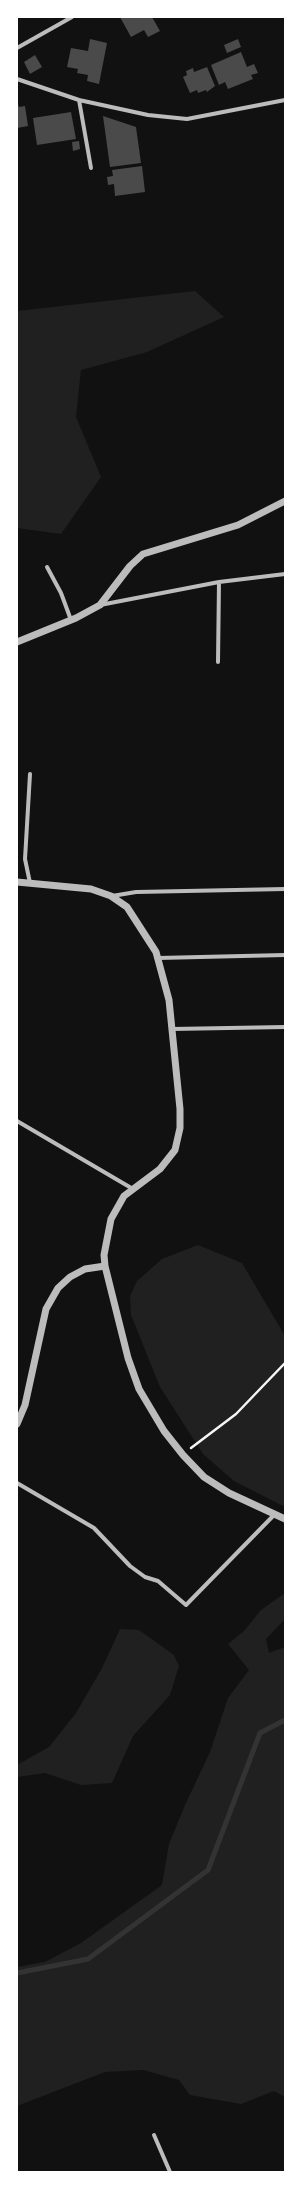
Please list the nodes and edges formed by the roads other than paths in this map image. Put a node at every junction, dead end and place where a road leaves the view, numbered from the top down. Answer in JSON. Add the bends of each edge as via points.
{"nodes":[{"id":1,"x":72,"y":17,"type":"edge"},
{"id":2,"x":17,"y":48,"type":"edge"},
{"id":3,"x":17,"y":80,"type":"edge"},
{"id":4,"x":79,"y":100,"type":"junction"},
{"id":5,"x":285,"y":100,"type":"edge"},
{"id":6,"x":91,"y":168,"type":"dead end"},
{"id":7,"x":285,"y":501,"type":"edge"},
{"id":8,"x":47,"y":567,"type":"dead end"},
{"id":9,"x":285,"y":574,"type":"edge"},
{"id":10,"x":219,"y":582,"type":"junction"},
{"id":11,"x":100,"y":605,"type":"junction"},
{"id":12,"x":71,"y":620,"type":"junction"},
{"id":13,"x":17,"y":642,"type":"edge"},
{"id":14,"x":218,"y":662,"type":"dead end"},
{"id":15,"x":30,"y":774,"type":"dead end"},
{"id":16,"x":17,"y":882,"type":"edge"},
{"id":17,"x":30,"y":883,"type":"junction"},
{"id":18,"x":285,"y":889,"type":"edge"},
{"id":19,"x":111,"y":896,"type":"junction"},
{"id":20,"x":285,"y":955,"type":"edge"},
{"id":21,"x":158,"y":958,"type":"junction"},
{"id":22,"x":285,"y":1027,"type":"edge"},
{"id":23,"x":171,"y":1029,"type":"junction"},
{"id":24,"x":17,"y":1121,"type":"edge"},
{"id":25,"x":133,"y":1189,"type":"junction"},
{"id":26,"x":105,"y":1266,"type":"junction"},
{"id":27,"x":17,"y":1424,"type":"edge"},
{"id":28,"x":17,"y":1484,"type":"edge"},
{"id":29,"x":275,"y":1514,"type":"junction"},
{"id":30,"x":285,"y":1519,"type":"edge"},
{"id":31,"x":154,"y":2135,"type":"dead end"},
{"id":32,"x":170,"y":2172,"type":"edge"}],
"edges":[{"from":1,"to":2,"type":"street"},
{"from":3,"to":4,"type":"street"},
{"from":4,"to":5,"type":"street","via":[[148,115],[187,119]]},
{"from":4,"to":6,"type":"street"},
{"from":7,"to":11,"type":"street","via":[[238,525],[143,554],[130,566]]},
{"from":8,"to":12,"type":"street","via":[[61,593]]},
{"from":9,"to":10,"type":"street"},
{"from":10,"to":11,"type":"street"},
{"from":10,"to":14,"type":"street"},
{"from":11,"to":12,"type":"street"},
{"from":12,"to":13,"type":"street"},
{"from":15,"to":17,"type":"street","via":[[25,859]]},
{"from":16,"to":17,"type":"street"},
{"from":17,"to":19,"type":"street","via":[[91,889]]},
{"from":18,"to":19,"type":"street","via":[[136,892]]},
{"from":19,"to":21,"type":"street","via":[[127,907]]},
{"from":20,"to":21,"type":"street"},
{"from":21,"to":23,"type":"street","via":[[169,1000]]},
{"from":22,"to":23,"type":"street"},
{"from":23,"to":25,"type":"street","via":[[180,1109],[175,1150],[160,1169]]},
{"from":24,"to":25,"type":"street"},
{"from":25,"to":26,"type":"street","via":[[124,1196],[110,1219]]},
{"from":26,"to":27,"type":"street","via":[[86,1269],[70,1277],[58,1288],[46,1309],[25,1405]]},
{"from":26,"to":29,"type":"street","via":[[120,1331],[140,1389],[164,1432],[204,1477],[229,1494]]},
{"from":28,"to":29,"type":"street","via":[[94,1528],[130,1566],[145,1577],[158,1581],[186,1606]]},
{"from":29,"to":30,"type":"street"},
{"from":31,"to":32,"type":"street"}]}
